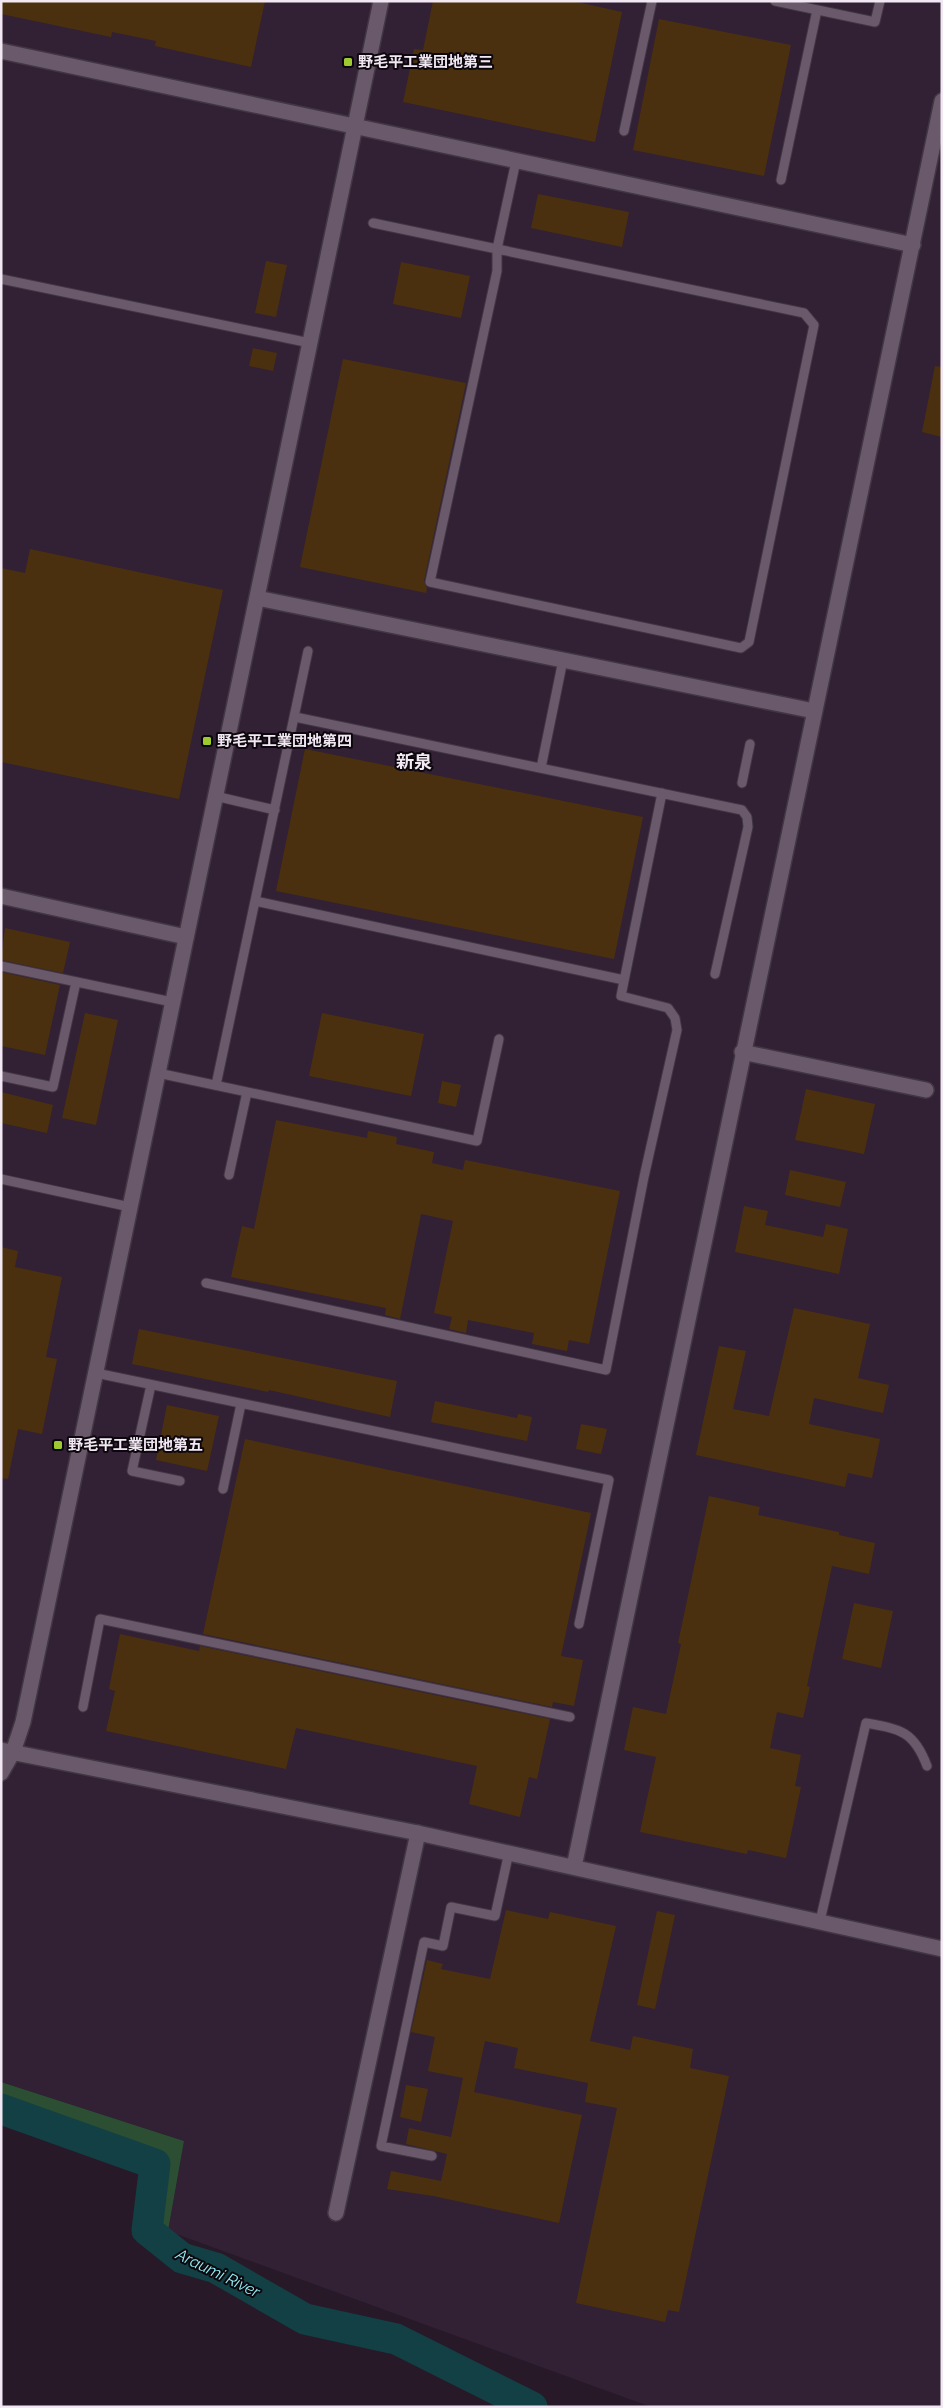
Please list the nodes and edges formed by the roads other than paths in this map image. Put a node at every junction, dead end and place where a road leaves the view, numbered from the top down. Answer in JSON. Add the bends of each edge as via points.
{"nodes":[{"id":1,"x":381,"y":1,"type":"edge"},
{"id":2,"x":652,"y":1,"type":"edge"},
{"id":3,"x":775,"y":1,"type":"edge"},
{"id":4,"x":880,"y":1,"type":"edge"},
{"id":5,"x":816,"y":10,"type":"junction"},
{"id":6,"x":1,"y":51,"type":"edge"},
{"id":7,"x":942,"y":101,"type":"edge"},
{"id":8,"x":355,"y":127,"type":"junction"},
{"id":9,"x":624,"y":131,"type":"dead end"},
{"id":10,"x":516,"y":161,"type":"junction"},
{"id":11,"x":781,"y":180,"type":"dead end"},
{"id":12,"x":373,"y":223,"type":"dead end"},
{"id":13,"x":913,"y":245,"type":"junction"},
{"id":14,"x":497,"y":249,"type":"junction"},
{"id":15,"x":1,"y":279,"type":"edge"},
{"id":16,"x":310,"y":344,"type":"junction"},
{"id":17,"x":257,"y":598,"type":"junction"},
{"id":18,"x":308,"y":652,"type":"dead end"},
{"id":19,"x":562,"y":660,"type":"junction"},
{"id":20,"x":814,"y":711,"type":"junction"},
{"id":21,"x":295,"y":717,"type":"junction"},
{"id":22,"x":750,"y":744,"type":"dead end"},
{"id":23,"x":541,"y":768,"type":"junction"},
{"id":24,"x":742,"y":784,"type":"dead end"},
{"id":25,"x":662,"y":794,"type":"junction"},
{"id":26,"x":215,"y":796,"type":"junction"},
{"id":27,"x":275,"y":810,"type":"junction"},
{"id":28,"x":1,"y":896,"type":"edge"},
{"id":29,"x":255,"y":901,"type":"junction"},
{"id":30,"x":186,"y":937,"type":"junction"},
{"id":31,"x":1,"y":966,"type":"edge"},
{"id":32,"x":715,"y":974,"type":"dead end"},
{"id":33,"x":624,"y":980,"type":"junction"},
{"id":34,"x":76,"y":982,"type":"junction"},
{"id":35,"x":172,"y":1002,"type":"junction"},
{"id":36,"x":499,"y":1039,"type":"dead end"},
{"id":37,"x":742,"y":1052,"type":"junction"},
{"id":38,"x":158,"y":1073,"type":"junction"},
{"id":39,"x":1,"y":1076,"type":"edge"},
{"id":40,"x":216,"y":1085,"type":"junction"},
{"id":41,"x":926,"y":1090,"type":"dead end"},
{"id":42,"x":247,"y":1092,"type":"junction"},
{"id":43,"x":229,"y":1174,"type":"dead end"},
{"id":44,"x":1,"y":1178,"type":"edge"},
{"id":45,"x":130,"y":1207,"type":"junction"},
{"id":46,"x":206,"y":1283,"type":"dead end"},
{"id":47,"x":96,"y":1373,"type":"junction"},
{"id":48,"x":151,"y":1385,"type":"junction"},
{"id":49,"x":241,"y":1404,"type":"junction"},
{"id":50,"x":180,"y":1481,"type":"dead end"},
{"id":51,"x":223,"y":1489,"type":"dead end"},
{"id":52,"x":579,"y":1624,"type":"dead end"},
{"id":53,"x":83,"y":1707,"type":"dead end"},
{"id":54,"x":570,"y":1717,"type":"dead end"},
{"id":55,"x":7,"y":1751,"type":"edge"},
{"id":56,"x":927,"y":1766,"type":"dead end"},
{"id":57,"x":1,"y":1772,"type":"edge"},
{"id":58,"x":418,"y":1833,"type":"junction"},
{"id":59,"x":509,"y":1852,"type":"junction"},
{"id":60,"x":574,"y":1867,"type":"junction"},
{"id":61,"x":820,"y":1921,"type":"junction"},
{"id":62,"x":942,"y":1949,"type":"edge"},
{"id":63,"x":432,"y":2156,"type":"dead end"},
{"id":64,"x":336,"y":2213,"type":"dead end"}],
"edges":[{"from":1,"to":8,"type":"street"},
{"from":2,"to":9,"type":"lane"},
{"from":3,"to":5,"type":"lane"},
{"from":4,"to":5,"type":"lane","via":[[875,22]]},
{"from":5,"to":11,"type":"lane"},
{"from":6,"to":8,"type":"street"},
{"from":7,"to":13,"type":"street"},
{"from":8,"to":10,"type":"street"},
{"from":8,"to":16,"type":"street"},
{"from":10,"to":13,"type":"street"},
{"from":10,"to":14,"type":"lane"},
{"from":12,"to":14,"type":"lane"},
{"from":13,"to":20,"type":"street"},
{"from":14,"to":14,"type":"lane","via":[[497,271],[430,582],[741,648],[749,642],[814,325],[804,313]]},
{"from":15,"to":16,"type":"lane"},
{"from":16,"to":17,"type":"street"},
{"from":17,"to":19,"type":"street"},
{"from":17,"to":26,"type":"street"},
{"from":18,"to":21,"type":"lane"},
{"from":19,"to":20,"type":"street"},
{"from":19,"to":23,"type":"lane"},
{"from":20,"to":37,"type":"street"},
{"from":21,"to":23,"type":"lane"},
{"from":21,"to":27,"type":"lane"},
{"from":22,"to":24,"type":"lane"},
{"from":23,"to":25,"type":"lane"},
{"from":25,"to":32,"type":"lane","via":[[742,810],[748,817]]},
{"from":25,"to":33,"type":"lane"},
{"from":26,"to":27,"type":"lane"},
{"from":26,"to":30,"type":"street"},
{"from":27,"to":29,"type":"lane"},
{"from":28,"to":30,"type":"street"},
{"from":29,"to":33,"type":"lane"},
{"from":29,"to":40,"type":"lane"},
{"from":30,"to":35,"type":"street"},
{"from":31,"to":34,"type":"lane"},
{"from":33,"to":46,"type":"lane","via":[[621,996],[668,1008],[675,1018],[677,1030],[606,1370]]},
{"from":34,"to":35,"type":"lane"},
{"from":34,"to":39,"type":"lane","via":[[53,1087]]},
{"from":35,"to":38,"type":"street"},
{"from":36,"to":42,"type":"lane","via":[[477,1141]]},
{"from":37,"to":41,"type":"street"},
{"from":37,"to":60,"type":"street"},
{"from":38,"to":40,"type":"lane"},
{"from":38,"to":45,"type":"street"},
{"from":40,"to":42,"type":"lane"},
{"from":42,"to":43,"type":"lane"},
{"from":44,"to":45,"type":"lane"},
{"from":45,"to":47,"type":"street"},
{"from":47,"to":48,"type":"lane"},
{"from":47,"to":55,"type":"street","via":[[24,1722]]},
{"from":48,"to":49,"type":"lane"},
{"from":48,"to":50,"type":"lane","via":[[132,1471]]},
{"from":49,"to":51,"type":"lane"},
{"from":49,"to":52,"type":"lane","via":[[609,1480]]},
{"from":53,"to":54,"type":"lane","via":[[100,1619]]},
{"from":55,"to":57,"type":"street"},
{"from":55,"to":58,"type":"street"},
{"from":56,"to":61,"type":"lane","via":[[921,1750],[910,1736],[894,1728],[866,1723]]},
{"from":58,"to":59,"type":"street"},
{"from":58,"to":64,"type":"street"},
{"from":59,"to":60,"type":"street"},
{"from":59,"to":63,"type":"lane","via":[[495,1916],[451,1907],[443,1946],[424,1942],[381,2146]]},
{"from":60,"to":61,"type":"street"},
{"from":61,"to":62,"type":"street"}]}
